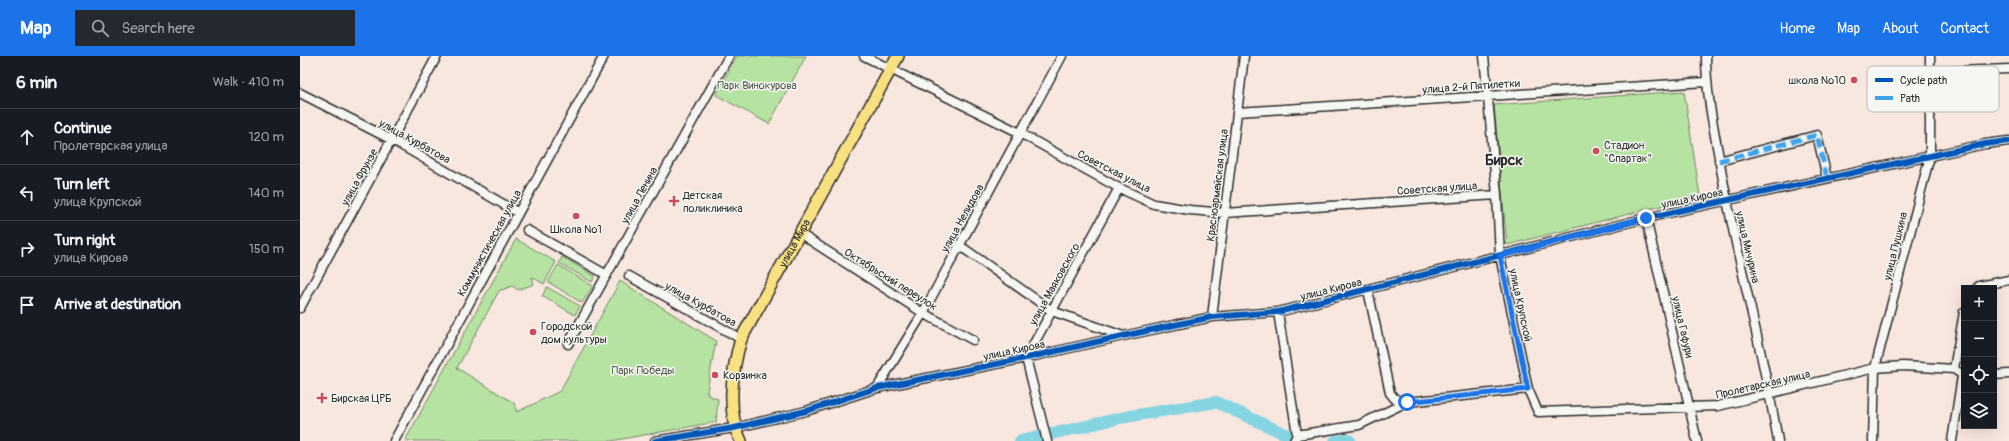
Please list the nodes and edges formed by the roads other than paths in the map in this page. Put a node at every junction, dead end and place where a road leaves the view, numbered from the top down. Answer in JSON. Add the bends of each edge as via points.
{"nodes":[{"id":1,"x":437,"y":56,"type":"edge"},
{"id":2,"x":604,"y":56,"type":"edge"},
{"id":3,"x":730,"y":56,"type":"edge"},
{"id":4,"x":864,"y":56,"type":"edge"},
{"id":5,"x":898,"y":56,"type":"edge"},
{"id":6,"x":1062,"y":56,"type":"edge"},
{"id":7,"x":1244,"y":56,"type":"edge"},
{"id":8,"x":1484,"y":56,"type":"edge"},
{"id":9,"x":1706,"y":56,"type":"edge"},
{"id":10,"x":890,"y":69,"type":"junction"},
{"id":11,"x":1999,"y":69,"type":"edge"},
{"id":12,"x":2009,"y":69,"type":"edge"},
{"id":13,"x":1706,"y":82,"type":"junction"},
{"id":14,"x":300,"y":93,"type":"edge"},
{"id":15,"x":1487,"y":97,"type":"junction"},
{"id":16,"x":1237,"y":112,"type":"junction"},
{"id":17,"x":1930,"y":112,"type":"edge"},
{"id":18,"x":1020,"y":133,"type":"junction"},
{"id":19,"x":392,"y":140,"type":"junction"},
{"id":20,"x":2009,"y":141,"type":"edge"},
{"id":21,"x":1930,"y":156,"type":"junction"},
{"id":22,"x":1719,"y":161,"type":"junction"},
{"id":23,"x":1827,"y":178,"type":"junction"},
{"id":24,"x":1119,"y":188,"type":"junction"},
{"id":25,"x":1497,"y":195,"type":"junction"},
{"id":26,"x":1726,"y":201,"type":"junction"},
{"id":27,"x":517,"y":212,"type":"junction"},
{"id":28,"x":1225,"y":214,"type":"junction"},
{"id":29,"x":1646,"y":218,"type":"junction"},
{"id":30,"x":527,"y":230,"type":"dead end"},
{"id":31,"x":799,"y":233,"type":"junction"},
{"id":32,"x":960,"y":245,"type":"junction"},
{"id":33,"x":1500,"y":256,"type":"junction"},
{"id":34,"x":607,"y":275,"type":"junction"},
{"id":35,"x":629,"y":276,"type":"dead end"},
{"id":36,"x":2009,"y":280,"type":"edge"},
{"id":37,"x":1984,"y":285,"type":"edge"},
{"id":38,"x":1368,"y":290,"type":"junction"},
{"id":39,"x":300,"y":308,"type":"edge"},
{"id":40,"x":1052,"y":311,"type":"junction"},
{"id":41,"x":1278,"y":312,"type":"junction"},
{"id":42,"x":923,"y":313,"type":"junction"},
{"id":43,"x":1212,"y":317,"type":"junction"},
{"id":44,"x":1962,"y":321,"type":"edge"},
{"id":45,"x":1123,"y":336,"type":"junction"},
{"id":46,"x":741,"y":339,"type":"junction"},
{"id":47,"x":973,"y":340,"type":"dead end"},
{"id":48,"x":568,"y":344,"type":"dead end"},
{"id":49,"x":1026,"y":358,"type":"junction"},
{"id":50,"x":1875,"y":368,"type":"junction"},
{"id":51,"x":1954,"y":369,"type":"junction"},
{"id":52,"x":1961,"y":374,"type":"edge"},
{"id":53,"x":2009,"y":374,"type":"edge"},
{"id":54,"x":1997,"y":375,"type":"edge"},
{"id":55,"x":877,"y":388,"type":"junction"},
{"id":56,"x":1961,"y":388,"type":"edge"},
{"id":57,"x":1528,"y":389,"type":"junction"},
{"id":58,"x":1770,"y":393,"type":"junction"},
{"id":59,"x":1407,"y":402,"type":"junction"},
{"id":60,"x":1690,"y":407,"type":"junction"},
{"id":61,"x":1538,"y":412,"type":"joint"},
{"id":62,"x":734,"y":428,"type":"junction"},
{"id":63,"x":1296,"y":437,"type":"edge"},
{"id":64,"x":394,"y":441,"type":"edge"},
{"id":65,"x":655,"y":441,"type":"edge"},
{"id":66,"x":741,"y":441,"type":"edge"},
{"id":67,"x":1047,"y":441,"type":"edge"},
{"id":68,"x":1697,"y":441,"type":"edge"},
{"id":69,"x":1778,"y":441,"type":"edge"},
{"id":70,"x":1873,"y":441,"type":"edge"},
{"id":71,"x":1952,"y":441,"type":"edge"}],
"edges":[{"from":1,"to":19,"type":"street","name":"улица Фрунзе"},
{"from":2,"to":27,"type":"street","name":"Коммунистическая улица"},
{"from":3,"to":34,"type":"street","name":"улица Ленина"},
{"from":4,"to":10,"type":"street","name":"Советская улица"},
{"from":5,"to":10,"type":"main road","name":"улица Мира"},
{"from":6,"to":18,"type":"street","name":"улица Нелидова"},
{"from":7,"to":16,"type":"street","name":"Красноармейская улица"},
{"from":8,"to":15,"type":"street","name":"улица Крупской"},
{"from":9,"to":13,"type":"street","name":"улица Мичурина"},
{"from":10,"to":18,"type":"street","name":"Советская улица"},
{"from":10,"to":31,"type":"main road","name":"улица Мира"},
{"from":11,"to":12,"type":"street"},
{"from":13,"to":15,"type":"street","name":"улица 2-й Пятилетки"},
{"from":13,"to":22,"type":"street","name":"улица Мичурина"},
{"from":14,"to":19,"type":"street","name":"улица Курбатова"},
{"from":15,"to":16,"type":"street","name":"улица 2-й Пятилетки"},
{"from":15,"to":25,"type":"street","name":"улица Крупской"},
{"from":16,"to":28,"type":"street","name":"Красноармейская улица"},
{"from":17,"to":21,"type":"street","name":"улица Пушкина"},
{"from":18,"to":24,"type":"street","name":"Советская улица"},
{"from":18,"to":32,"type":"street","name":"улица Нелидова"},
{"from":19,"to":27,"type":"street","name":"улица Курбатова"},
{"from":19,"to":39,"type":"street","name":"улица Фрунзе"},
{"from":20,"to":21,"type":"street","name":"улица Кирова"},
{"from":21,"to":23,"type":"street","name":"улица Кирова"},
{"from":21,"to":50,"type":"street","name":"улица Пушкина"},
{"from":22,"to":23,"type":"street","via":[[1817,135]]},
{"from":22,"to":26,"type":"street","name":"улица Мичурина"},
{"from":23,"to":26,"type":"street","name":"улица Кирова"},
{"from":24,"to":28,"type":"street","name":"Советская улица","via":[[1154,204]]},
{"from":24,"to":40,"type":"street","name":"улица Маяковского"},
{"from":25,"to":28,"type":"street","name":"Советская улица"},
{"from":25,"to":33,"type":"street","name":"улица Крупской"},
{"from":26,"to":29,"type":"street","name":"улица Кирова"},
{"from":26,"to":58,"type":"street","name":"улица Мичурина"},
{"from":27,"to":64,"type":"street","name":"Коммунистическая улица"},
{"from":28,"to":43,"type":"street","name":"Красноармейская улица"},
{"from":29,"to":33,"type":"street","name":"улица Кирова"},
{"from":29,"to":60,"type":"street","name":"улица Гафури"},
{"from":30,"to":34,"type":"street"},
{"from":31,"to":42,"type":"street","name":"Октябрьский переулок"},
{"from":31,"to":46,"type":"main road","name":"улица Мира"},
{"from":32,"to":40,"type":"street"},
{"from":32,"to":42,"type":"street","name":"улица Нелидова"},
{"from":33,"to":38,"type":"street","name":"улица Кирова"},
{"from":33,"to":57,"type":"street","name":"улица Крупской"},
{"from":34,"to":48,"type":"street","name":"улица Ленина"},
{"from":35,"to":46,"type":"street","name":"улица Курбатова"},
{"from":36,"to":37,"type":"street"},
{"from":38,"to":41,"type":"street","name":"улица Кирова"},
{"from":38,"to":59,"type":"street","via":[[1390,393],[1395,399]]},
{"from":40,"to":45,"type":"street"},
{"from":40,"to":49,"type":"street","name":"улица Маяковского"},
{"from":41,"to":43,"type":"street","name":"улица Кирова"},
{"from":41,"to":63,"type":"street"},
{"from":42,"to":47,"type":"street","name":"Октябрьский переулок"},
{"from":42,"to":55,"type":"street","name":"улица Нелидова"},
{"from":43,"to":45,"type":"street","name":"улица Кирова"},
{"from":44,"to":51,"type":"street"},
{"from":45,"to":49,"type":"street","name":"улица Кирова"},
{"from":46,"to":62,"type":"main road","name":"улица Мира","via":[[734,364]]},
{"from":49,"to":55,"type":"street","name":"улица Кирова"},
{"from":49,"to":67,"type":"street"},
{"from":50,"to":51,"type":"street","name":"Пролетарская улица","via":[[1903,366]]},
{"from":50,"to":58,"type":"street","name":"Пролетарская улица"},
{"from":50,"to":70,"type":"street","name":"улица Пушкина"},
{"from":51,"to":52,"type":"street"},
{"from":53,"to":54,"type":"street"},
{"from":55,"to":62,"type":"street","name":"улица Кирова","via":[[806,411]]},
{"from":56,"to":71,"type":"street"},
{"from":57,"to":59,"type":"street"},
{"from":57,"to":61,"type":"street","name":"улица Крупской"},
{"from":58,"to":60,"type":"street","name":"Пролетарская улица","via":[[1718,406]]},
{"from":58,"to":69,"type":"street","name":"улица Мичурина"},
{"from":59,"to":63,"type":"street","via":[[1359,425]]},
{"from":60,"to":61,"type":"street","name":"Пролетарская улица"},
{"from":60,"to":68,"type":"street","name":"улица Гафури"},
{"from":62,"to":65,"type":"street","name":"улица Кирова"},
{"from":62,"to":66,"type":"main road","name":"улица Мира"}]}
